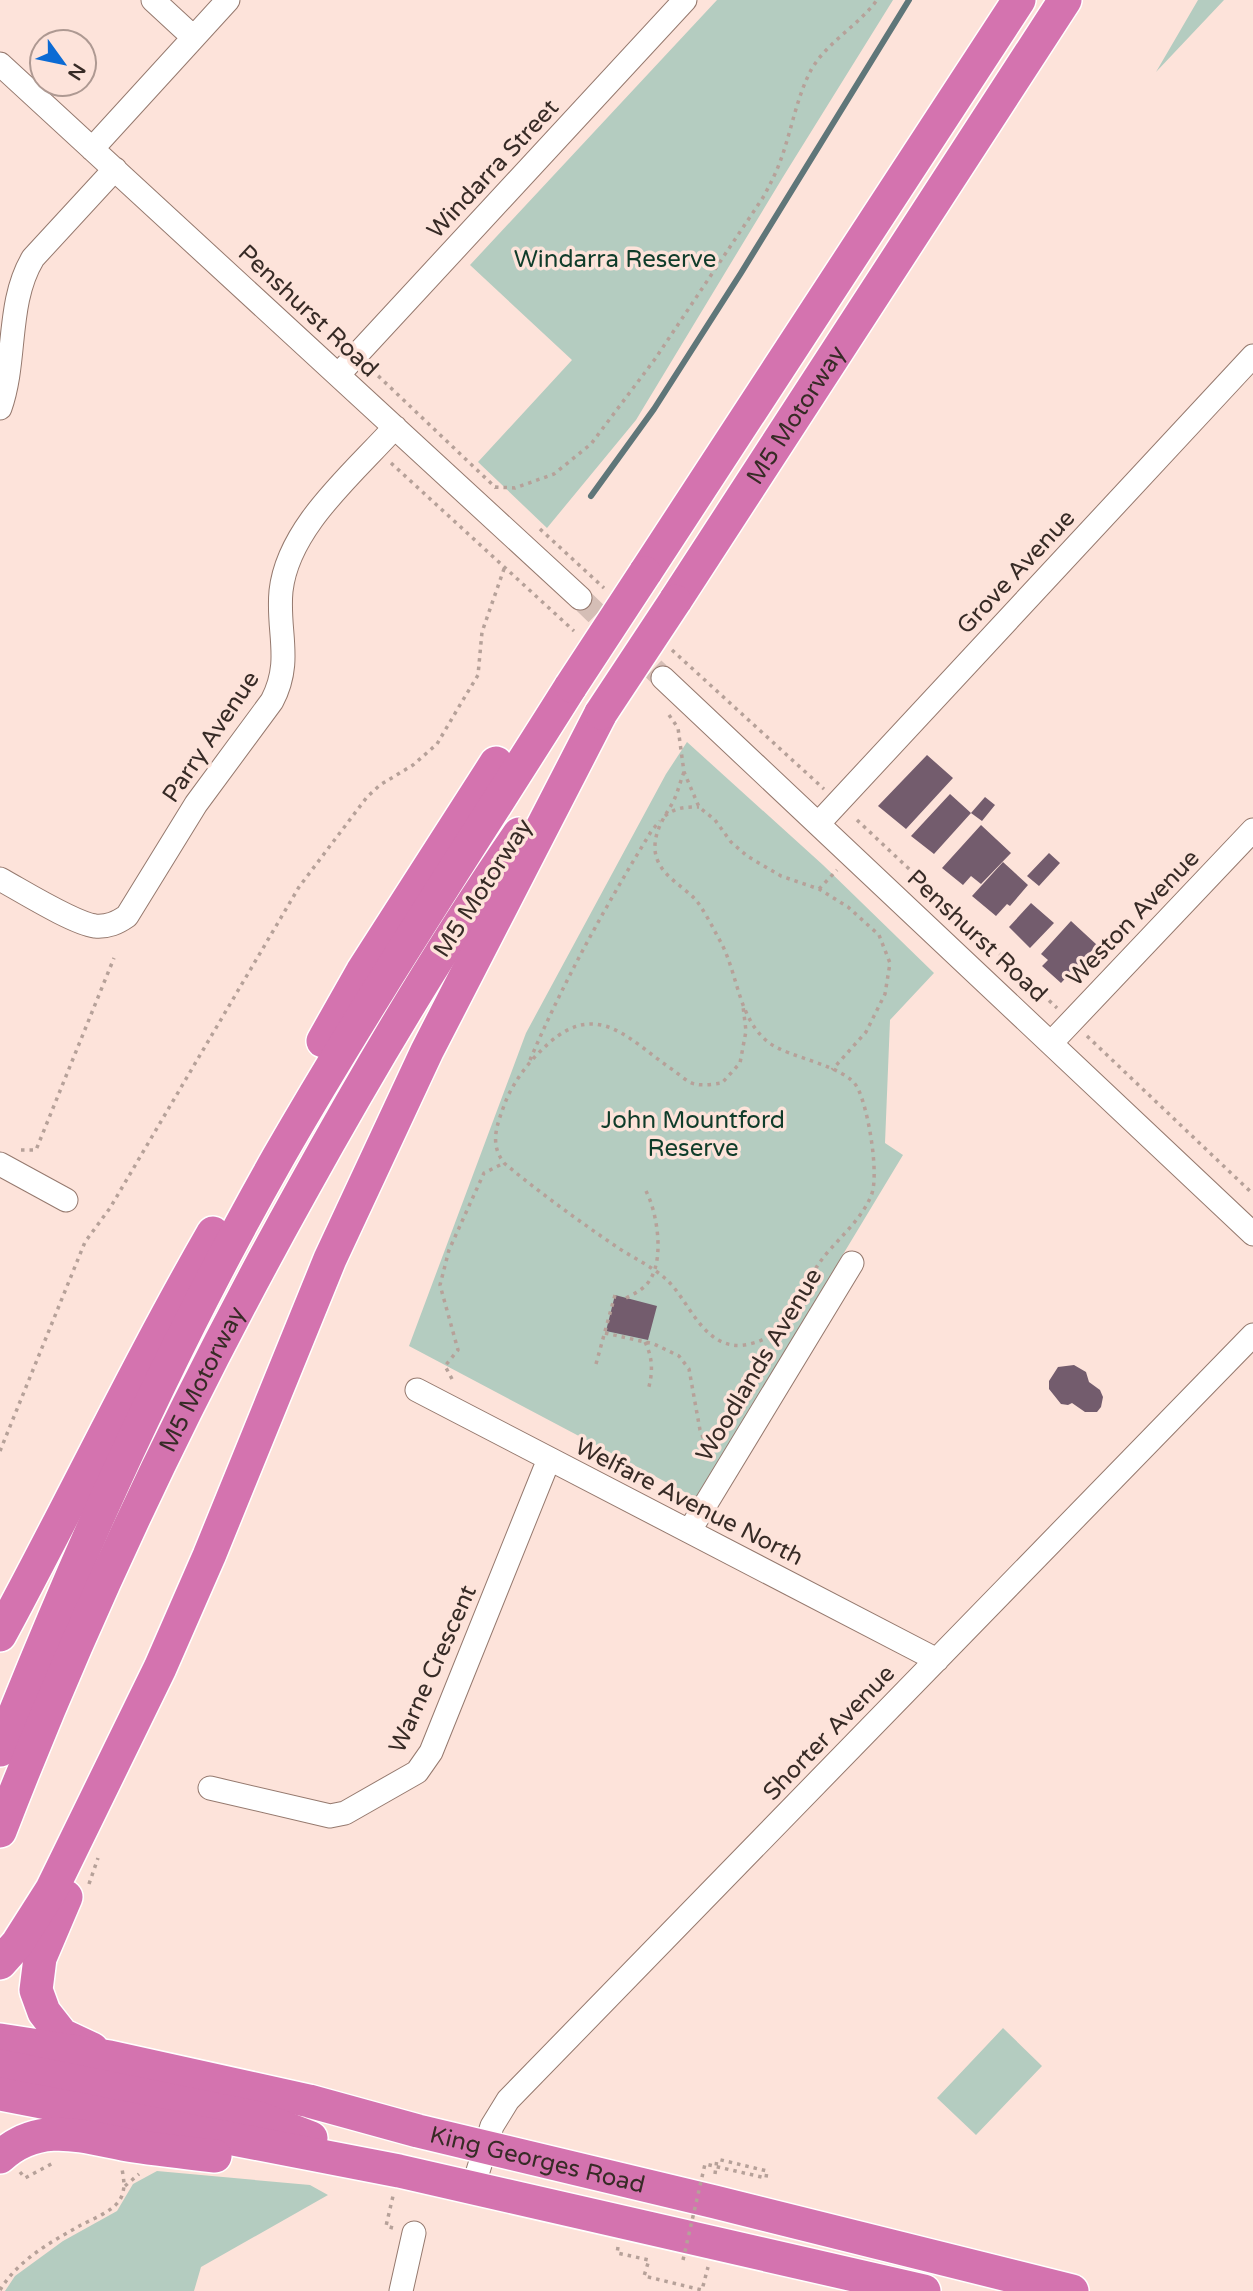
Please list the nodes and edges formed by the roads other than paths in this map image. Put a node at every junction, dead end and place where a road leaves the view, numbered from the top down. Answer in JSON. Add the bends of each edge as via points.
{"nodes":[{"id":1,"x":153,"y":0,"type":"edge"},
{"id":2,"x":228,"y":0,"type":"edge"},
{"id":3,"x":685,"y":0,"type":"edge"},
{"id":4,"x":1019,"y":0,"type":"edge"},
{"id":5,"x":1065,"y":0,"type":"edge"},
{"id":6,"x":193,"y":37,"type":"junction"},
{"id":7,"x":0,"y":64,"type":"edge"},
{"id":8,"x":92,"y":149,"type":"junction"},
{"id":9,"x":115,"y":169,"type":"junction"},
{"id":10,"x":1253,"y":356,"type":"edge"},
{"id":11,"x":339,"y":374,"type":"junction"},
{"id":12,"x":0,"y":408,"type":"edge"},
{"id":13,"x":395,"y":428,"type":"junction"},
{"id":14,"x":580,"y":598,"type":"tunnel mouth"},
{"id":15,"x":663,"y":678,"type":"tunnel mouth"},
{"id":16,"x":571,"y":686,"type":"junction"},
{"id":17,"x":601,"y":713,"type":"junction"},
{"id":18,"x":818,"y":824,"type":"junction"},
{"id":19,"x":1253,"y":830,"type":"edge"},
{"id":20,"x":0,"y":879,"type":"edge"},
{"id":21,"x":1052,"y":1042,"type":"junction"},
{"id":22,"x":8,"y":1157,"type":"edge"},
{"id":23,"x":66,"y":1200,"type":"dead end"},
{"id":24,"x":1253,"y":1234,"type":"edge"},
{"id":25,"x":852,"y":1264,"type":"dead end"},
{"id":26,"x":1253,"y":1335,"type":"edge"},
{"id":27,"x":417,"y":1390,"type":"dead end"},
{"id":28,"x":549,"y":1459,"type":"junction"},
{"id":29,"x":690,"y":1530,"type":"junction"},
{"id":30,"x":0,"y":1635,"type":"edge"},
{"id":31,"x":937,"y":1660,"type":"junction"},
{"id":32,"x":160,"y":1668,"type":"junction"},
{"id":33,"x":0,"y":1750,"type":"edge"},
{"id":34,"x":210,"y":1787,"type":"dead end"},
{"id":35,"x":0,"y":1831,"type":"edge"},
{"id":36,"x":0,"y":1963,"type":"edge"},
{"id":37,"x":0,"y":2040,"type":"edge"},
{"id":38,"x":110,"y":2057,"type":"junction"},
{"id":39,"x":0,"y":2066,"type":"edge"},
{"id":40,"x":0,"y":2094,"type":"edge"},
{"id":41,"x":485,"y":2147,"type":"junction"},
{"id":42,"x":13,"y":2168,"type":"edge"},
{"id":43,"x":397,"y":2181,"type":"junction"},
{"id":44,"x":473,"y":2187,"type":"junction"},
{"id":45,"x":414,"y":2233,"type":"road end"},
{"id":46,"x":826,"y":2280,"type":"edge"},
{"id":47,"x":401,"y":2291,"type":"edge"},
{"id":48,"x":925,"y":2291,"type":"edge"},
{"id":49,"x":1072,"y":2291,"type":"edge"}],
"edges":[{"from":1,"to":6,"type":"street"},
{"from":2,"to":6,"type":"street"},
{"from":3,"to":11,"type":"street","name":"Windarra Street"},
{"from":4,"to":16,"type":"highway","name":"M5 Motorway","bridge":true},
{"from":5,"to":17,"type":"highway","name":"M5 Motorway","bridge":true},
{"from":6,"to":8,"type":"street"},
{"from":7,"to":8,"type":"street","name":"Penshurst Road"},
{"from":8,"to":9,"type":"street","name":"Penshurst Road"},
{"from":9,"to":11,"type":"street","name":"Penshurst Road"},
{"from":9,"to":12,"type":"street","via":[[33,258],[23,275]]},
{"from":10,"to":18,"type":"street","name":"Grove Avenue"},
{"from":11,"to":13,"type":"street","name":"Penshurst Road"},
{"from":13,"to":14,"type":"street","name":"Penshurst Road"},
{"from":13,"to":20,"type":"street","name":"Parry Avenue","via":[[318,511],[296,542],[281,593],[284,672],[279,687],[196,804],[127,916],[107,926],[83,923]]},
{"from":15,"to":18,"type":"street","name":"Penshurst Road"},
{"from":16,"to":30,"type":"highway","via":[[495,764],[362,972],[169,1310]]},
{"from":16,"to":33,"type":"highway","name":"M5 Motorway","via":[[341,1052],[231,1244],[127,1451]]},
{"from":17,"to":32,"type":"highway","via":[[426,1051],[347,1222]]},
{"from":17,"to":35,"type":"highway","name":"M5 Motorway","via":[[402,1014],[248,1287],[81,1629]]},
{"from":18,"to":21,"type":"street","name":"Penshurst Road"},
{"from":19,"to":21,"type":"street","name":"Weston Avenue"},
{"from":21,"to":24,"type":"street","name":"Penshurst Road"},
{"from":22,"to":23,"type":"street"},
{"from":25,"to":29,"type":"street","name":"Woodlands Avenue"},
{"from":26,"to":31,"type":"street","name":"Shorter Avenue"},
{"from":27,"to":28,"type":"street","name":"Welfare Avenue North"},
{"from":28,"to":29,"type":"street","name":"Welfare Avenue North"},
{"from":28,"to":34,"type":"street","name":"Warne Crescent","via":[[431,1752],[417,1772],[345,1813],[330,1816]]},
{"from":29,"to":31,"type":"street","name":"Welfare Avenue North"},
{"from":31,"to":41,"type":"street","name":"Shorter Avenue","via":[[508,2100],[495,2118]]},
{"from":32,"to":36,"type":"highway","via":[[52,1889]]},
{"from":32,"to":38,"type":"highway","via":[[40,1958],[36,1990],[44,2012],[62,2035]]},
{"from":37,"to":38,"type":"highway","name":"King Georges Road"},
{"from":38,"to":41,"type":"highway","name":"King Georges Road","via":[[309,2101]]},
{"from":39,"to":43,"type":"highway","via":[[259,2118]]},
{"from":40,"to":43,"type":"highway","name":"King Georges Road"},
{"from":41,"to":44,"type":"street","name":"Shorter Avenue"},
{"from":41,"to":49,"type":"highway","name":"King Georges Road"},
{"from":42,"to":43,"type":"highway","via":[[22,2143],[44,2134],[71,2133]]},
{"from":43,"to":44,"type":"highway","name":"King Georges Road"},
{"from":44,"to":46,"type":"highway","name":"King Georges Road"},
{"from":45,"to":47,"type":"street"},
{"from":46,"to":48,"type":"highway","name":"King Georges Road"}]}
